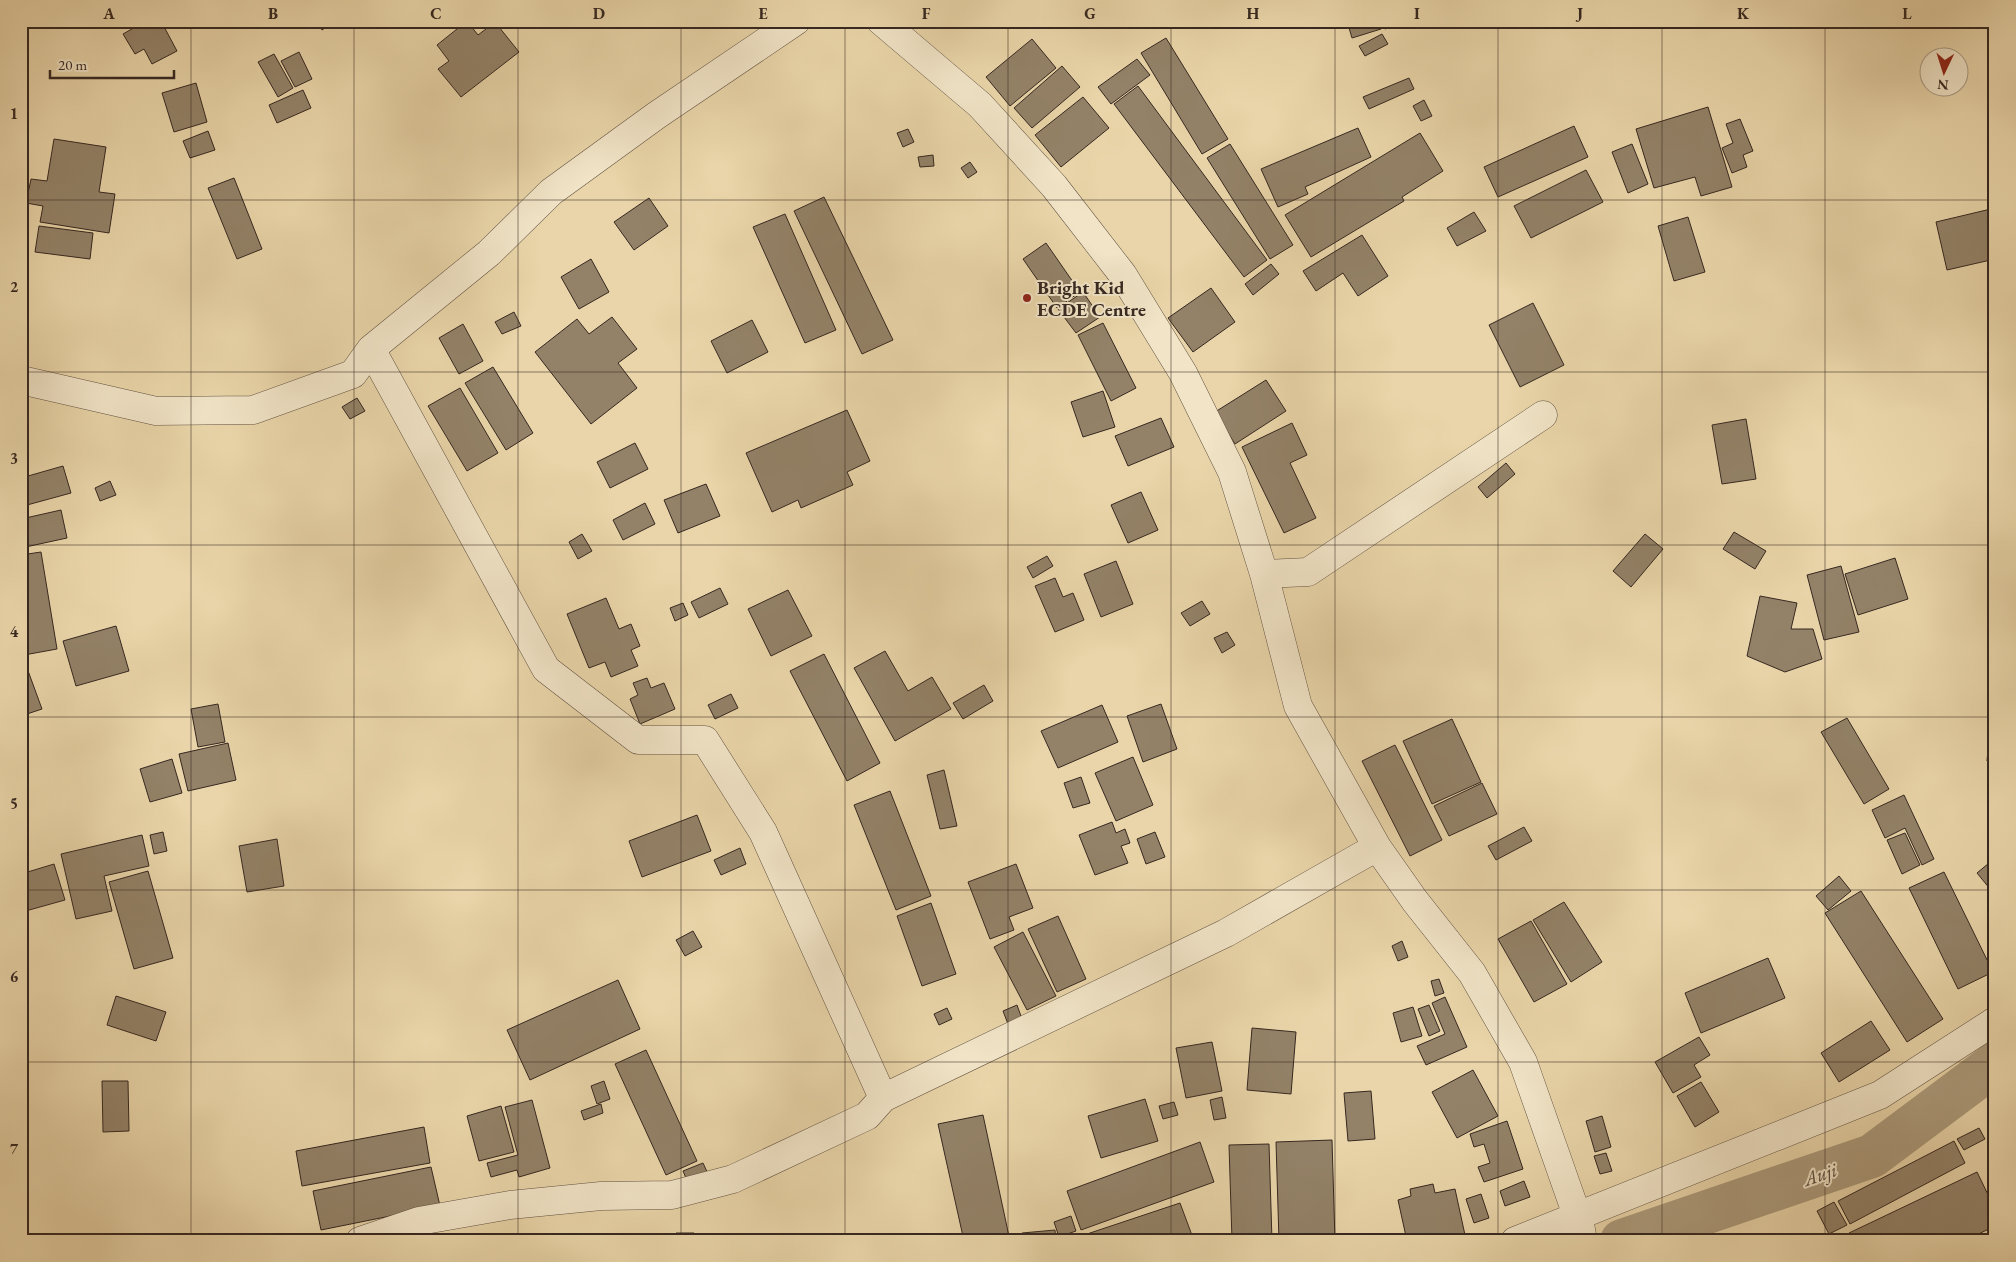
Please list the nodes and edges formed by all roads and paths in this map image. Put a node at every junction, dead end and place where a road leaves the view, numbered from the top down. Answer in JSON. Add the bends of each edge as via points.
{"nodes":[{"id":1,"x":796,"y":21,"type":"edge"},
{"id":2,"x":882,"y":21,"type":"edge"},
{"id":3,"x":371,"y":349,"type":"junction"},
{"id":4,"x":21,"y":380,"type":"edge"},
{"id":5,"x":1543,"y":415,"type":"dead end"},
{"id":6,"x":1264,"y":574,"type":"junction"},
{"id":7,"x":1377,"y":847,"type":"junction"},
{"id":8,"x":1995,"y":1021,"type":"edge"},
{"id":9,"x":883,"y":1098,"type":"junction"},
{"id":10,"x":1580,"y":1226,"type":"edge"},
{"id":11,"x":360,"y":1241,"type":"edge"},
{"id":12,"x":1515,"y":1241,"type":"edge"}],
"edges":[{"from":1,"to":3,"type":"street","via":[[551,192],[489,253]]},
{"from":2,"to":6,"type":"street","via":[[980,105],[1054,186],[1123,275],[1183,373],[1232,472]]},
{"from":3,"to":4,"type":"street","via":[[354,374],[252,410],[156,411]]},
{"from":3,"to":9,"type":"street","via":[[546,669],[638,740],[705,740],[762,832]]},
{"from":5,"to":6,"type":"street","via":[[1308,572]]},
{"from":6,"to":7,"type":"street","via":[[1298,706]]},
{"from":7,"to":9,"type":"street","via":[[1226,933]]},
{"from":7,"to":10,"type":"street","via":[[1472,973],[1523,1062]]},
{"from":8,"to":10,"type":"street","via":[[1880,1095]]},
{"from":9,"to":11,"type":"street","via":[[867,1116],[733,1179],[672,1195],[601,1196],[510,1205],[419,1221]]},
{"from":10,"to":12,"type":"street"}]}
